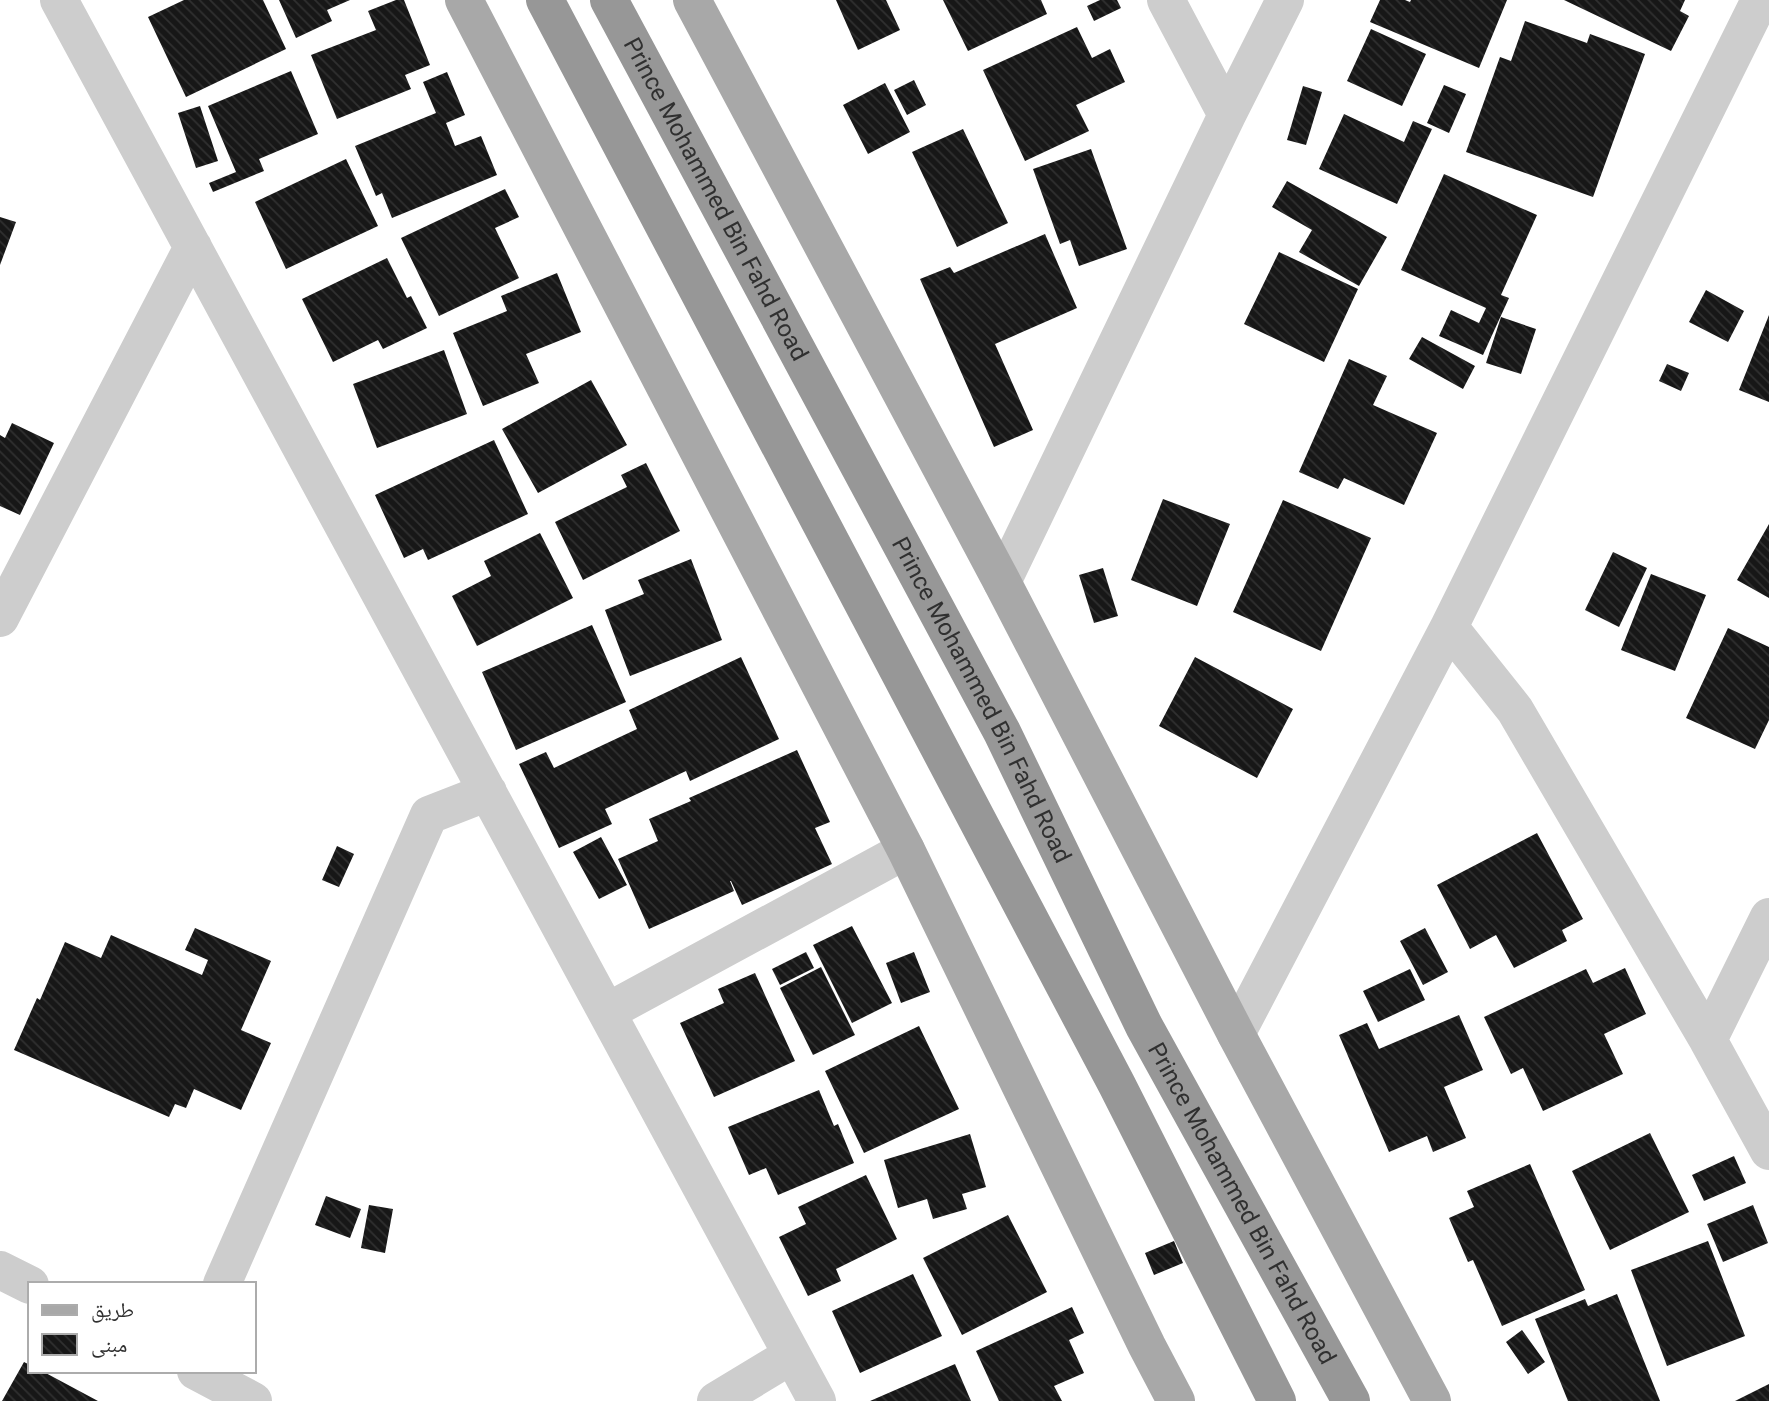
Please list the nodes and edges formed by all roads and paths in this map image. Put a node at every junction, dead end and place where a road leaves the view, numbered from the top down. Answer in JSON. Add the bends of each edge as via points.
{"nodes":[{"id":1,"x":59,"y":0,"type":"edge"},
{"id":2,"x":464,"y":0,"type":"edge"},
{"id":3,"x":545,"y":0,"type":"edge"},
{"id":4,"x":609,"y":0,"type":"edge"},
{"id":5,"x":692,"y":0,"type":"edge"},
{"id":6,"x":1166,"y":0,"type":"edge"},
{"id":7,"x":1285,"y":0,"type":"edge"},
{"id":8,"x":1760,"y":0,"type":"edge"},
{"id":9,"x":1227,"y":115,"type":"junction"},
{"id":10,"x":193,"y":247,"type":"junction"},
{"id":11,"x":1002,"y":582,"type":"junction"},
{"id":12,"x":0,"y":618,"type":"edge"},
{"id":13,"x":1449,"y":627,"type":"junction"},
{"id":14,"x":488,"y":792,"type":"junction"},
{"id":15,"x":906,"y":850,"type":"junction"},
{"id":16,"x":1769,"y":917,"type":"edge"},
{"id":17,"x":607,"y":1012,"type":"junction"},
{"id":18,"x":1237,"y":1034,"type":"junction"},
{"id":19,"x":1708,"y":1040,"type":"junction"},
{"id":20,"x":1769,"y":1151,"type":"edge"},
{"id":21,"x":0,"y":1270,"type":"edge"},
{"id":22,"x":223,"y":1282,"type":"edge"},
{"id":23,"x":28,"y":1284,"type":"edge"},
{"id":24,"x":792,"y":1355,"type":"junction"},
{"id":25,"x":200,"y":1373,"type":"edge"},
{"id":26,"x":253,"y":1401,"type":"edge"},
{"id":27,"x":716,"y":1401,"type":"edge"},
{"id":28,"x":817,"y":1401,"type":"edge"},
{"id":29,"x":1176,"y":1401,"type":"edge"},
{"id":30,"x":1277,"y":1401,"type":"edge"},
{"id":31,"x":1351,"y":1401,"type":"edge"},
{"id":32,"x":1432,"y":1401,"type":"edge"}],
"edges":[{"from":1,"to":10,"type":"street"},
{"from":2,"to":15,"type":"main road"},
{"from":3,"to":30,"type":"highway","via":[[1117,1084]]},
{"from":4,"to":31,"type":"highway","name":"Prince Mohammed Bin Fahd Road","via":[[1002,732],[1144,1026]]},
{"from":5,"to":11,"type":"main road"},
{"from":6,"to":9,"type":"street"},
{"from":7,"to":9,"type":"street"},
{"from":8,"to":13,"type":"street"},
{"from":9,"to":11,"type":"street"},
{"from":10,"to":12,"type":"street"},
{"from":10,"to":14,"type":"street"},
{"from":11,"to":18,"type":"main road"},
{"from":13,"to":18,"type":"street"},
{"from":13,"to":19,"type":"street","via":[[1515,710]]},
{"from":14,"to":17,"type":"street"},
{"from":14,"to":22,"type":"street","via":[[429,815]]},
{"from":15,"to":17,"type":"street"},
{"from":15,"to":29,"type":"main road"},
{"from":16,"to":19,"type":"street"},
{"from":17,"to":24,"type":"street"},
{"from":18,"to":32,"type":"main road"},
{"from":19,"to":20,"type":"street"},
{"from":21,"to":23,"type":"street"},
{"from":24,"to":27,"type":"street"},
{"from":24,"to":28,"type":"street"},
{"from":25,"to":26,"type":"street"}]}
